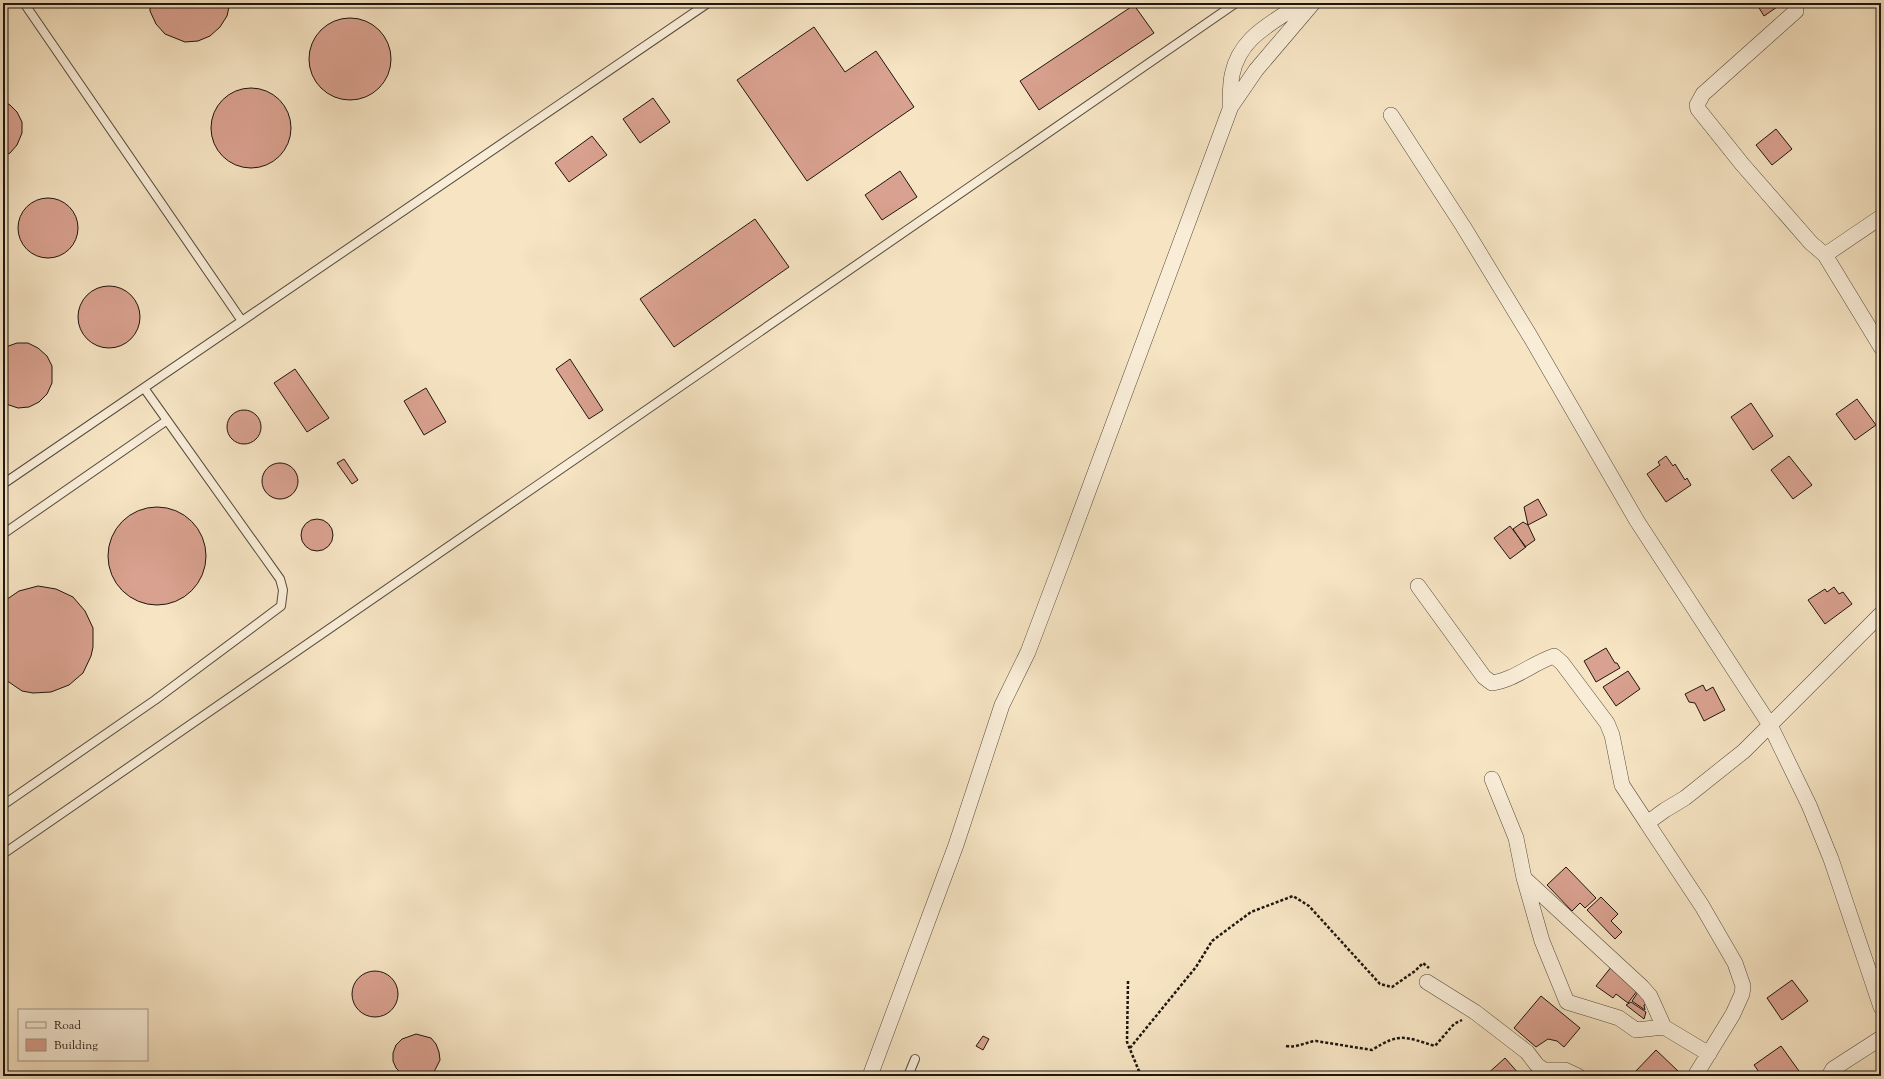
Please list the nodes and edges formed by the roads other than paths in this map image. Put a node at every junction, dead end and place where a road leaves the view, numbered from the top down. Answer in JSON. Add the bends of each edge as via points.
{"nodes":[{"id":1,"x":24,"y":3,"type":"edge"},
{"id":2,"x":708,"y":3,"type":"edge"},
{"id":3,"x":1236,"y":3,"type":"edge"},
{"id":4,"x":1301,"y":3,"type":"edge"},
{"id":5,"x":1313,"y":3,"type":"edge"},
{"id":6,"x":1796,"y":11,"type":"dead end"},
{"id":7,"x":1230,"y":109,"type":"junction"},
{"id":8,"x":1391,"y":115,"type":"dead end"},
{"id":9,"x":1881,"y":218,"type":"edge"},
{"id":10,"x":1825,"y":255,"type":"junction"},
{"id":11,"x":242,"y":321,"type":"junction"},
{"id":12,"x":1881,"y":347,"type":"edge"},
{"id":13,"x":144,"y":388,"type":"junction"},
{"id":14,"x":166,"y":421,"type":"junction"},
{"id":15,"x":3,"y":484,"type":"edge"},
{"id":16,"x":3,"y":534,"type":"edge"},
{"id":17,"x":1418,"y":586,"type":"dead end"},
{"id":18,"x":1881,"y":614,"type":"edge"},
{"id":19,"x":1770,"y":725,"type":"junction"},
{"id":20,"x":1492,"y":779,"type":"dead end"},
{"id":21,"x":3,"y":806,"type":"edge"},
{"id":22,"x":1647,"y":823,"type":"junction"},
{"id":23,"x":3,"y":854,"type":"edge"},
{"id":24,"x":1524,"y":878,"type":"junction"},
{"id":25,"x":1427,"y":982,"type":"road end"},
{"id":26,"x":1881,"y":1007,"type":"edge"},
{"id":27,"x":1664,"y":1028,"type":"junction"},
{"id":28,"x":1881,"y":1038,"type":"edge"},
{"id":29,"x":1709,"y":1054,"type":"junction"},
{"id":30,"x":915,"y":1059,"type":"dead end"},
{"id":31,"x":1540,"y":1073,"type":"edge"},
{"id":32,"x":870,"y":1076,"type":"edge"},
{"id":33,"x":908,"y":1076,"type":"edge"},
{"id":34,"x":1578,"y":1076,"type":"edge"},
{"id":35,"x":1695,"y":1076,"type":"edge"},
{"id":36,"x":1828,"y":1076,"type":"edge"}],
"edges":[{"from":1,"to":11,"type":"lane"},
{"from":2,"to":11,"type":"lane"},
{"from":3,"to":23,"type":"lane"},
{"from":4,"to":7,"type":"street","via":[[1254,34],[1240,52],[1232,75]]},
{"from":5,"to":7,"type":"street","via":[[1256,70]]},
{"from":6,"to":10,"type":"street","via":[[1703,94],[1697,105],[1698,110],[1742,164]]},
{"from":7,"to":32,"type":"street","via":[[1028,652],[1002,705],[956,845]]},
{"from":8,"to":19,"type":"street","via":[[1530,336],[1629,508]]},
{"from":9,"to":10,"type":"street"},
{"from":10,"to":12,"type":"street"},
{"from":11,"to":13,"type":"lane"},
{"from":13,"to":14,"type":"lane"},
{"from":13,"to":15,"type":"lane"},
{"from":14,"to":16,"type":"lane"},
{"from":14,"to":21,"type":"lane","via":[[280,579],[283,590],[281,606],[155,700]]},
{"from":17,"to":22,"type":"street","via":[[1484,677],[1492,683],[1502,681],[1540,660],[1554,656],[1562,663],[1606,723],[1612,735],[1622,785]]},
{"from":18,"to":19,"type":"street"},
{"from":19,"to":22,"type":"street","via":[[1738,756],[1685,798]]},
{"from":19,"to":26,"type":"street","via":[[1832,859]]},
{"from":20,"to":24,"type":"street","via":[[1516,838]]},
{"from":22,"to":29,"type":"street","via":[[1702,906],[1742,980],[1742,994]]},
{"from":24,"to":27,"type":"street","via":[[1642,987],[1650,996]]},
{"from":24,"to":27,"type":"street","via":[[1542,941],[1567,1002],[1619,1018],[1636,1030]]},
{"from":25,"to":31,"type":"street","via":[[1474,1012],[1527,1052]]},
{"from":27,"to":29,"type":"street"},
{"from":28,"to":36,"type":"street","via":[[1833,1069]]},
{"from":29,"to":35,"type":"street"},
{"from":30,"to":33,"type":"lane"},
{"from":31,"to":34,"type":"street","via":[[1565,1070]]}]}
